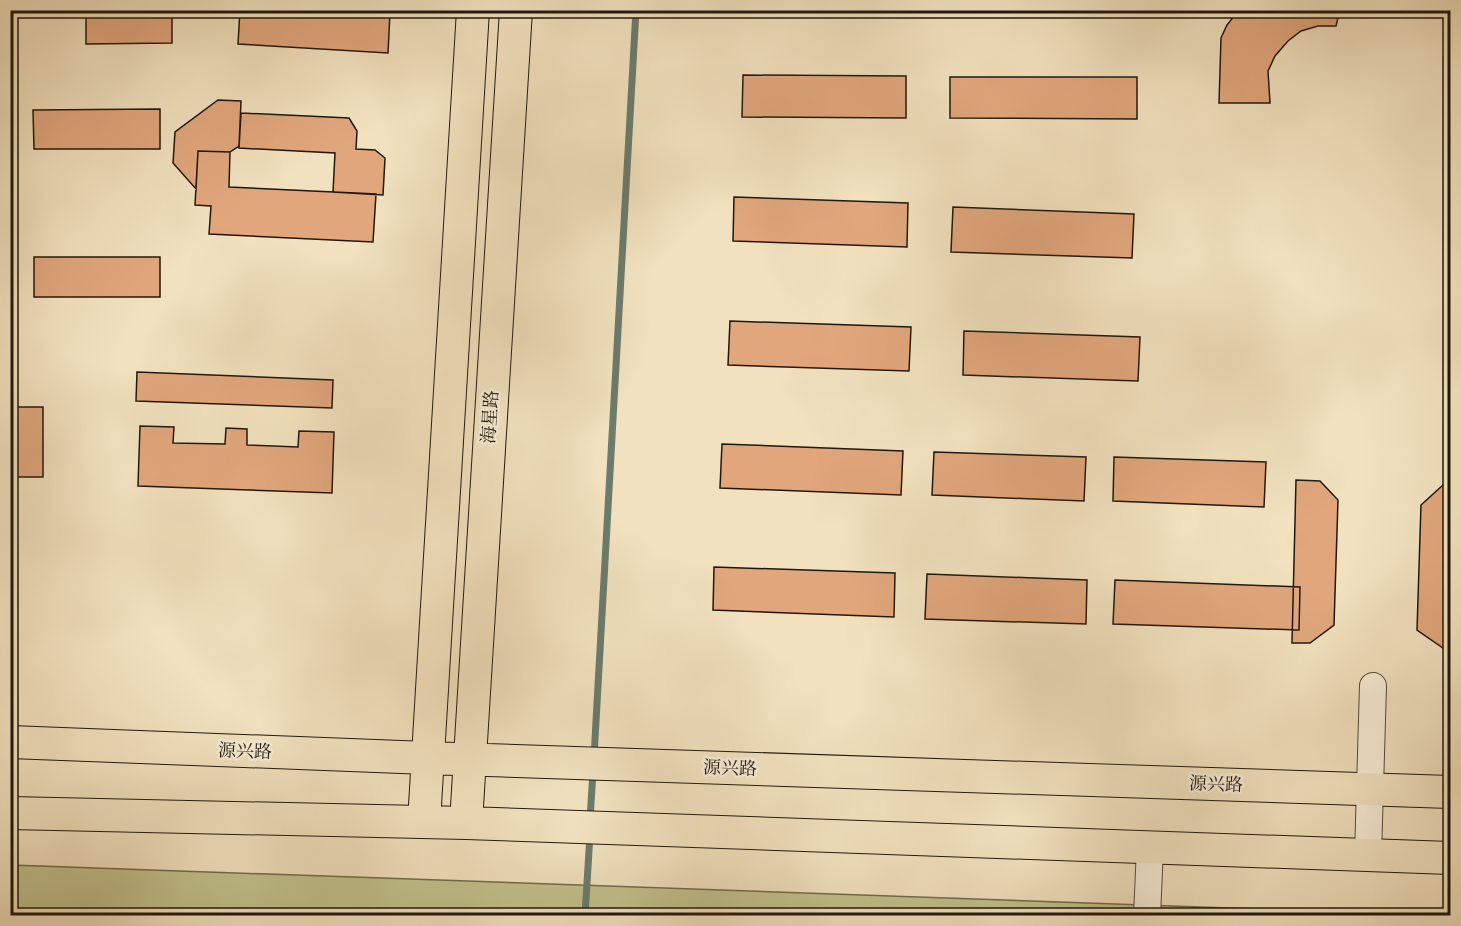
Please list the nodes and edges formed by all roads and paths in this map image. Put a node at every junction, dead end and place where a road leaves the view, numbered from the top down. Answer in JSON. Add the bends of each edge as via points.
{"nodes":[{"id":1,"x":473,"y":10,"type":"edge"},
{"id":2,"x":516,"y":10,"type":"edge"},
{"id":3,"x":1373,"y":686,"type":"dead end"},
{"id":4,"x":10,"y":742,"type":"edge"},
{"id":5,"x":427,"y":758,"type":"junction"},
{"id":6,"x":469,"y":760,"type":"junction"},
{"id":7,"x":1370,"y":789,"type":"junction"},
{"id":8,"x":1450,"y":792,"type":"edge"},
{"id":9,"x":10,"y":813,"type":"edge"},
{"id":10,"x":424,"y":822,"type":"junction"},
{"id":11,"x":466,"y":823,"type":"junction"},
{"id":12,"x":1150,"y":848,"type":"junction"},
{"id":13,"x":1368,"y":855,"type":"junction"},
{"id":14,"x":1450,"y":858,"type":"edge"},
{"id":15,"x":1147,"y":915,"type":"edge"}],
"edges":[{"from":1,"to":5,"type":"main road"},
{"from":2,"to":6,"type":"main road","name":"海星路"},
{"from":3,"to":7,"type":"lane"},
{"from":4,"to":5,"type":"main road","name":"源兴路"},
{"from":5,"to":6,"type":"main road","name":"源兴路"},
{"from":5,"to":10,"type":"main road"},
{"from":6,"to":7,"type":"main road","name":"源兴路"},
{"from":6,"to":11,"type":"main road","name":"海星路"},
{"from":7,"to":8,"type":"main road","name":"源兴路"},
{"from":7,"to":13,"type":"lane"},
{"from":9,"to":10,"type":"main road"},
{"from":10,"to":11,"type":"main road"},
{"from":11,"to":12,"type":"main road"},
{"from":12,"to":13,"type":"main road"},
{"from":12,"to":15,"type":"lane"},
{"from":13,"to":14,"type":"main road"}]}
